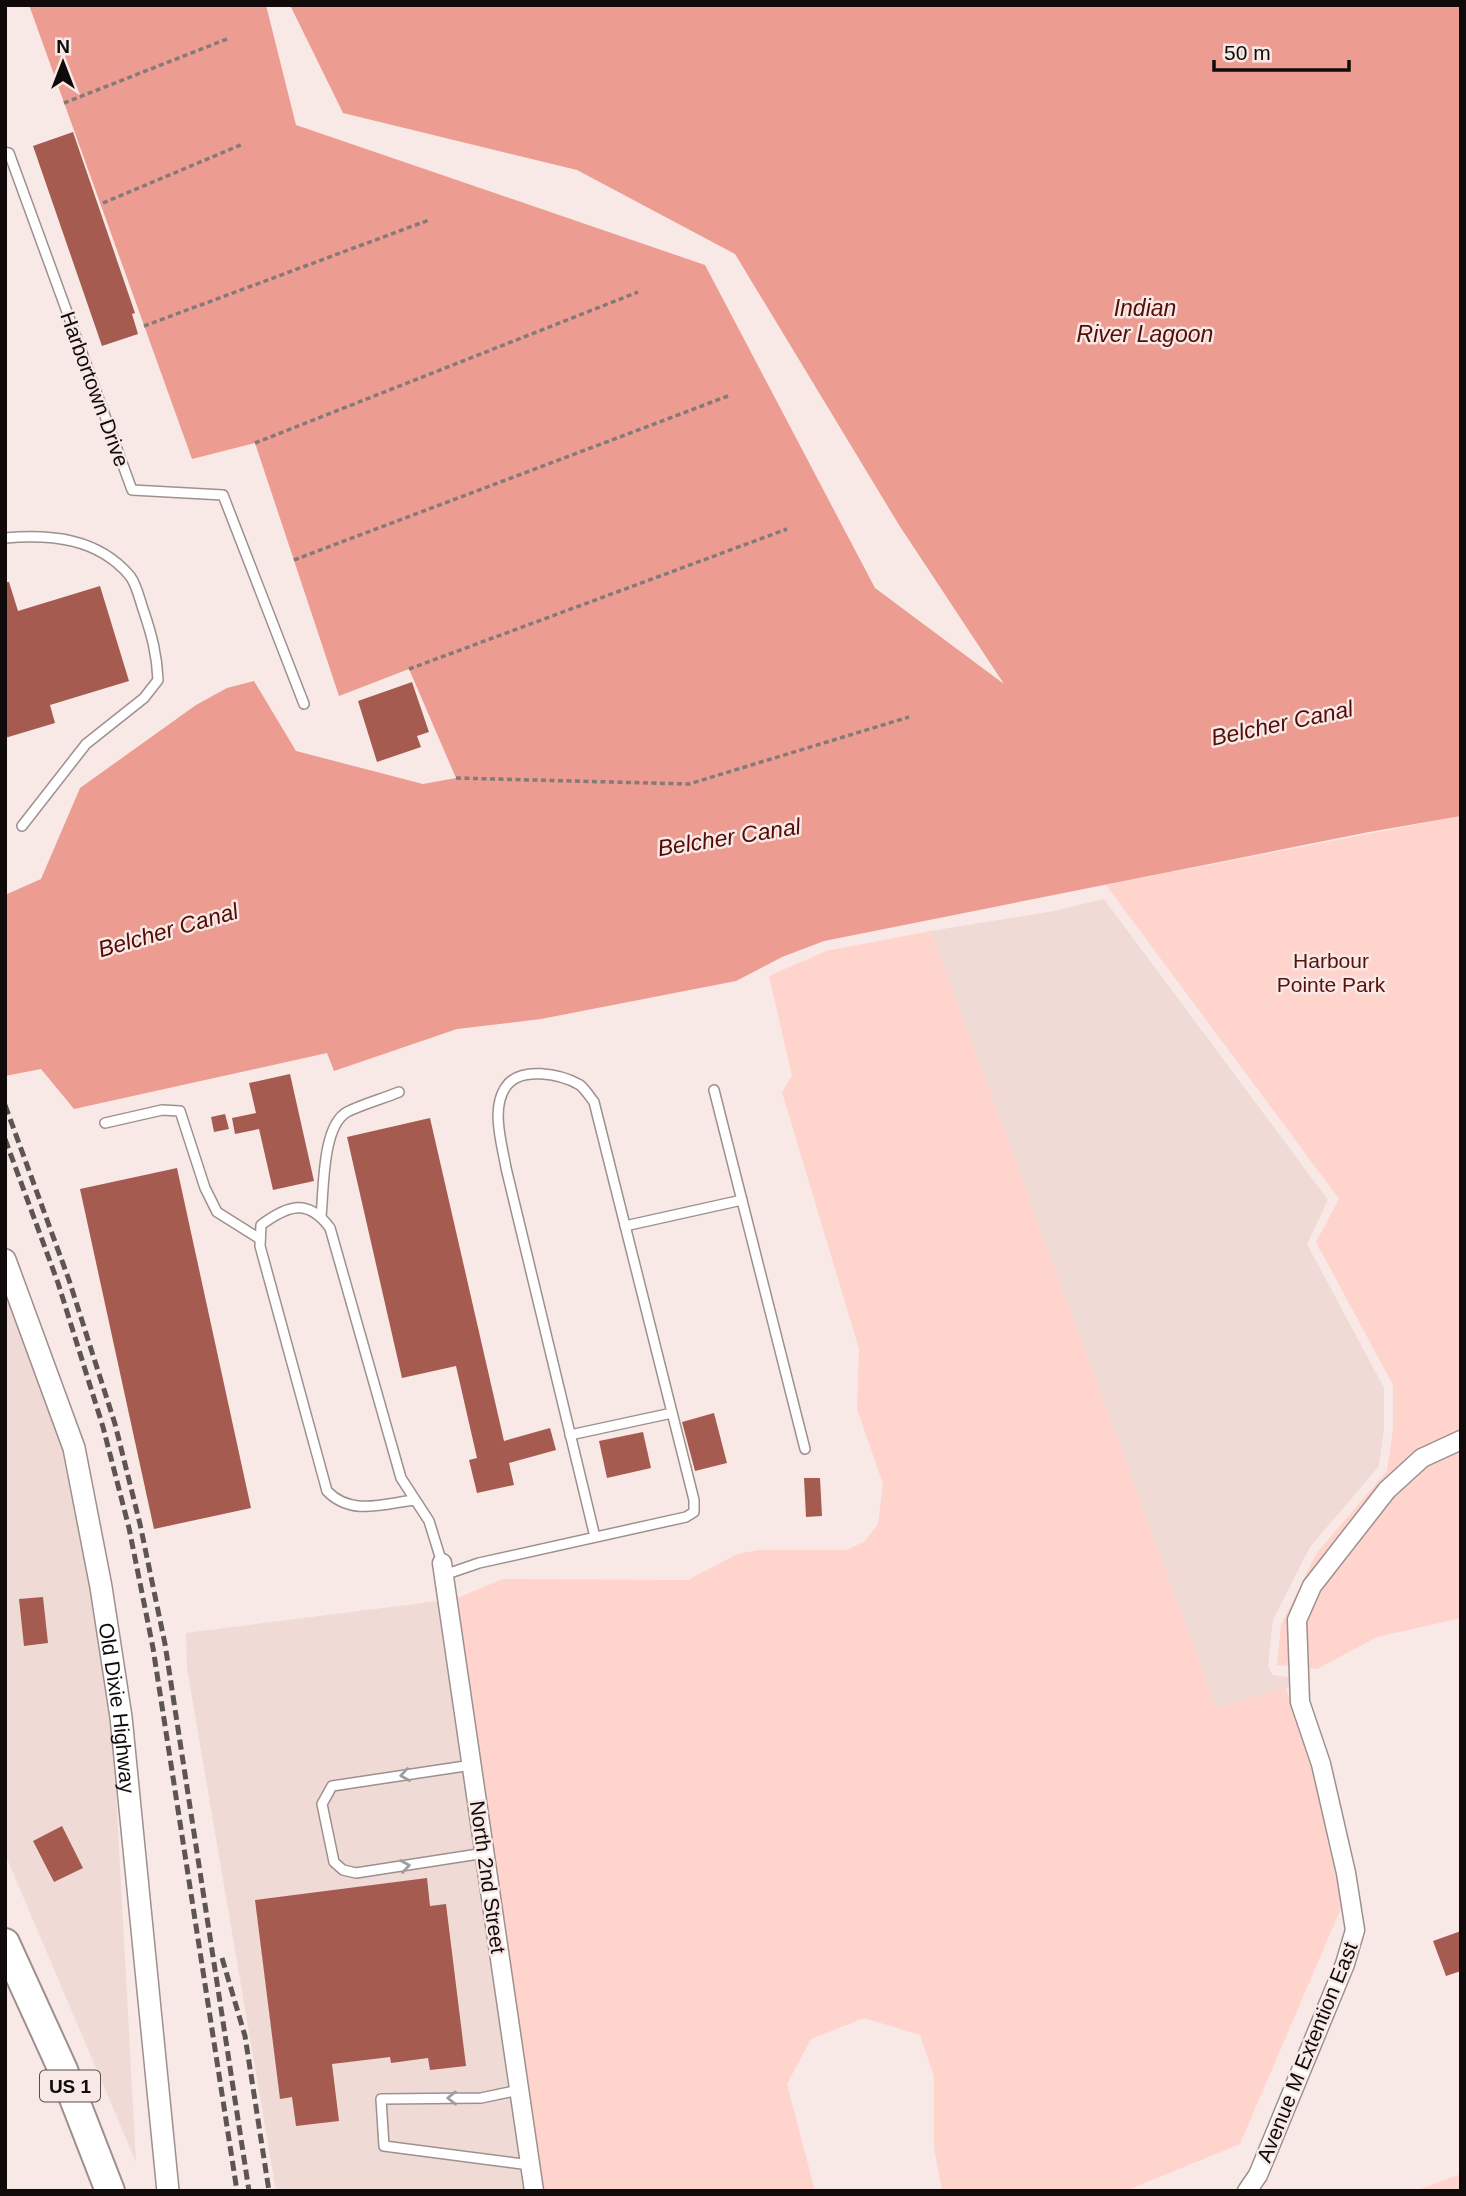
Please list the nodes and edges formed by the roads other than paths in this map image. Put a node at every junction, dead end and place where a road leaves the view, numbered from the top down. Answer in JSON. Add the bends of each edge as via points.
{"nodes":[{"id":1,"x":5,"y":152,"type":"edge"},
{"id":2,"x":5,"y":538,"type":"edge"},
{"id":3,"x":304,"y":704,"type":"dead end"},
{"id":4,"x":22,"y":826,"type":"dead end"},
{"id":5,"x":714,"y":1090,"type":"dead end"},
{"id":6,"x":399,"y":1092,"type":"dead end"},
{"id":7,"x":105,"y":1124,"type":"dead end"},
{"id":8,"x":742,"y":1200,"type":"junction"},
{"id":9,"x":321,"y":1216,"type":"junction"},
{"id":10,"x":625,"y":1226,"type":"junction"},
{"id":11,"x":260,"y":1239,"type":"junction"},
{"id":12,"x":5,"y":1260,"type":"edge"},
{"id":13,"x":672,"y":1413,"type":"junction"},
{"id":14,"x":570,"y":1435,"type":"junction"},
{"id":15,"x":1461,"y":1440,"type":"edge"},
{"id":16,"x":805,"y":1449,"type":"dead end"},
{"id":17,"x":414,"y":1500,"type":"junction"},
{"id":18,"x":595,"y":1537,"type":"junction"},
{"id":19,"x":443,"y":1569,"type":"junction"},
{"id":20,"x":472,"y":1765,"type":"junction"},
{"id":21,"x":485,"y":1853,"type":"junction"},
{"id":22,"x":5,"y":1943,"type":"edge"},
{"id":23,"x":519,"y":2090,"type":"junction"},
{"id":24,"x":530,"y":2165,"type":"junction"},
{"id":25,"x":167,"y":2180,"type":"edge"},
{"id":26,"x":110,"y":2191,"type":"edge"},
{"id":27,"x":160,"y":2191,"type":"edge"},
{"id":28,"x":534,"y":2191,"type":"edge"},
{"id":29,"x":1247,"y":2191,"type":"edge"}],
"edges":[{"from":1,"to":3,"type":"lane","name":"Harbortown Drive","via":[[132,490],[223,495]]},
{"from":2,"to":4,"type":"lane","via":[[37,535],[79,541],[107,556],[132,577],[157,649],[158,680],[144,698],[86,744]]},
{"from":5,"to":8,"type":"lane"},
{"from":6,"to":9,"type":"lane","via":[[345,1113],[338,1121],[329,1142]]},
{"from":7,"to":11,"type":"lane","via":[[162,1110],[180,1111],[217,1212]]},
{"from":8,"to":10,"type":"lane"},
{"from":8,"to":16,"type":"lane"},
{"from":9,"to":11,"type":"lane","via":[[307,1207],[282,1210],[261,1225]]},
{"from":9,"to":17,"type":"lane","via":[[330,1228],[401,1478]]},
{"from":10,"to":13,"type":"lane"},
{"from":10,"to":14,"type":"lane","via":[[594,1102],[582,1086],[544,1073],[516,1077],[505,1087],[498,1124]]},
{"from":11,"to":17,"type":"lane","via":[[327,1491],[337,1502],[358,1508]]},
{"from":12,"to":25,"type":"street","name":"Old Dixie Highway","via":[[74,1448],[101,1587],[121,1717]]},
{"from":13,"to":14,"type":"lane"},
{"from":13,"to":18,"type":"lane","via":[[694,1513]]},
{"from":14,"to":18,"type":"lane"},
{"from":15,"to":29,"type":"street","name":"Avenue M Extention East","via":[[1422,1458],[1387,1490],[1312,1587],[1297,1620],[1300,1702],[1321,1764],[1355,1930],[1258,2175]]},
{"from":17,"to":19,"type":"lane","via":[[429,1521]]},
{"from":18,"to":19,"type":"lane"},
{"from":19,"to":20,"type":"street","name":"North 2nd Street"},
{"from":20,"to":21,"type":"street","name":"North 2nd Street"},
{"from":20,"to":21,"type":"lane","one_way":true,"via":[[332,1786],[322,1804],[334,1862],[343,1870],[356,1873]]},
{"from":21,"to":23,"type":"street","name":"North 2nd Street"},
{"from":22,"to":26,"type":"main road","number":"US 1","via":[[58,2058]]},
{"from":23,"to":24,"type":"street","name":"North 2nd Street"},
{"from":23,"to":24,"type":"lane","one_way":true,"via":[[481,2098],[381,2099],[384,2146]]},
{"from":24,"to":28,"type":"street","name":"North 2nd Street"},
{"from":25,"to":27,"type":"street","name":"Old Dixie Highway"}]}
